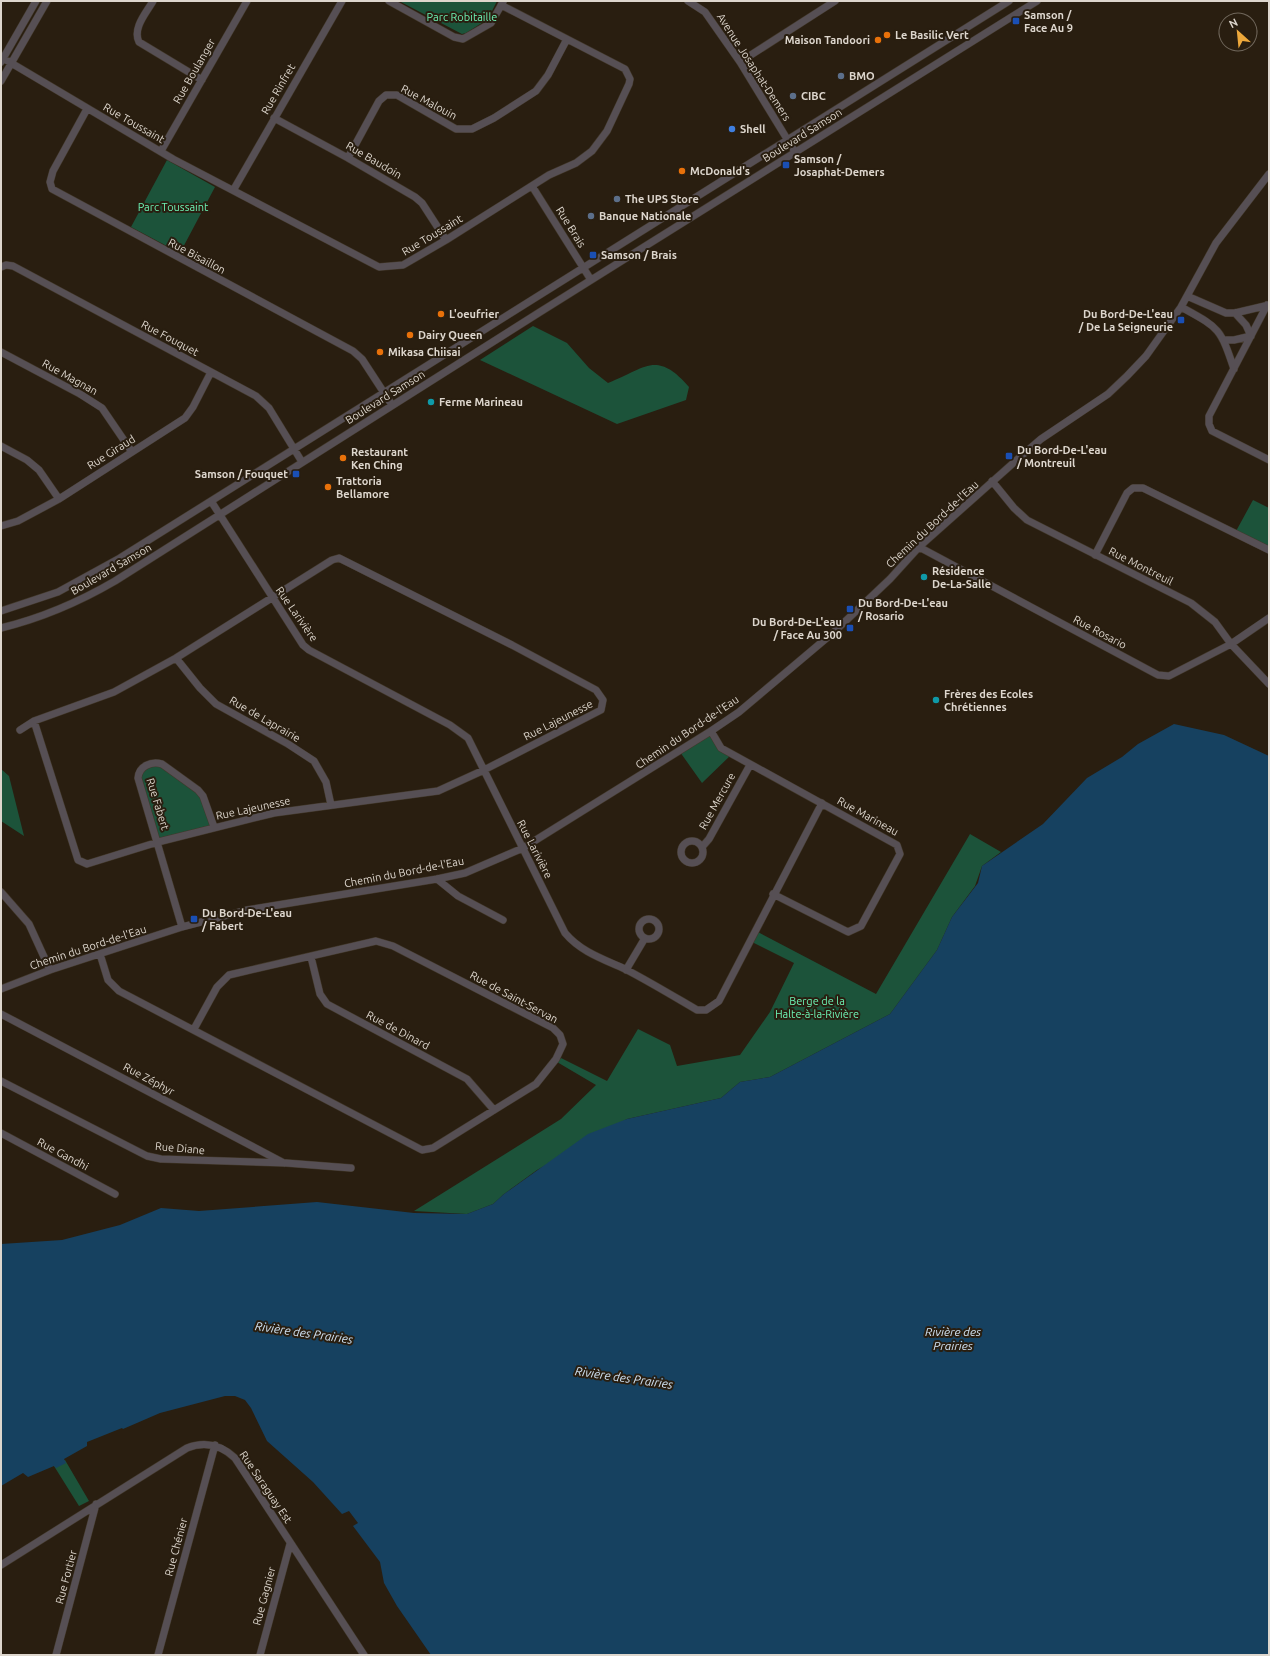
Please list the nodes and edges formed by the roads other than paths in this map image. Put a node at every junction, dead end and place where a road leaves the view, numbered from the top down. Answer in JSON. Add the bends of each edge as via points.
{"nodes":[{"id":1,"x":36,"y":1,"type":"edge"},
{"id":2,"x":47,"y":1,"type":"edge"},
{"id":3,"x":153,"y":1,"type":"edge"},
{"id":4,"x":247,"y":1,"type":"edge"},
{"id":5,"x":342,"y":1,"type":"edge"},
{"id":6,"x":389,"y":1,"type":"edge"},
{"id":7,"x":688,"y":1,"type":"edge"},
{"id":8,"x":834,"y":1,"type":"edge"},
{"id":9,"x":1009,"y":1,"type":"edge"},
{"id":10,"x":1037,"y":1,"type":"edge"},
{"id":11,"x":502,"y":3,"type":"edge"},
{"id":12,"x":567,"y":39,"type":"junction"},
{"id":13,"x":2,"y":59,"type":"edge"},
{"id":14,"x":740,"y":62,"type":"junction"},
{"id":15,"x":11,"y":63,"type":"junction"},
{"id":16,"x":202,"y":80,"type":"junction"},
{"id":17,"x":1,"y":81,"type":"edge"},
{"id":18,"x":87,"y":109,"type":"junction"},
{"id":19,"x":274,"y":118,"type":"junction"},
{"id":20,"x":787,"y":140,"type":"junction"},
{"id":21,"x":161,"y":151,"type":"junction"},
{"id":22,"x":795,"y":152,"type":"junction"},
{"id":23,"x":348,"y":158,"type":"junction"},
{"id":24,"x":1269,"y":174,"type":"edge"},
{"id":25,"x":532,"y":186,"type":"junction"},
{"id":26,"x":234,"y":190,"type":"junction"},
{"id":27,"x":446,"y":240,"type":"junction"},
{"id":28,"x":1,"y":267,"type":"edge"},
{"id":29,"x":583,"y":268,"type":"junction"},
{"id":30,"x":591,"y":280,"type":"junction"},
{"id":31,"x":1187,"y":296,"type":"junction"},
{"id":32,"x":1268,"y":305,"type":"edge"},
{"id":33,"x":1181,"y":307,"type":"junction"},
{"id":34,"x":1235,"y":313,"type":"junction"},
{"id":35,"x":1251,"y":336,"type":"junction"},
{"id":36,"x":1224,"y":340,"type":"junction"},
{"id":37,"x":1,"y":352,"type":"edge"},
{"id":38,"x":1234,"y":369,"type":"junction"},
{"id":39,"x":211,"y":372,"type":"junction"},
{"id":40,"x":384,"y":392,"type":"junction"},
{"id":41,"x":392,"y":405,"type":"junction"},
{"id":42,"x":1,"y":446,"type":"edge"},
{"id":43,"x":294,"y":449,"type":"junction"},
{"id":44,"x":132,"y":452,"type":"junction"},
{"id":45,"x":1269,"y":460,"type":"edge"},
{"id":46,"x":302,"y":462,"type":"junction"},
{"id":47,"x":992,"y":482,"type":"junction"},
{"id":48,"x":59,"y":498,"type":"junction"},
{"id":49,"x":211,"y":501,"type":"junction"},
{"id":50,"x":219,"y":514,"type":"junction"},
{"id":51,"x":1,"y":526,"type":"edge"},
{"id":52,"x":919,"y":548,"type":"junction"},
{"id":53,"x":1269,"y":550,"type":"edge"},
{"id":54,"x":1095,"y":555,"type":"junction"},
{"id":55,"x":271,"y":598,"type":"junction"},
{"id":56,"x":1,"y":611,"type":"edge"},
{"id":57,"x":1269,"y":618,"type":"edge"},
{"id":58,"x":1,"y":628,"type":"edge"},
{"id":59,"x":1231,"y":644,"type":"junction"},
{"id":60,"x":176,"y":658,"type":"junction"},
{"id":61,"x":1269,"y":684,"type":"edge"},
{"id":62,"x":34,"y":721,"type":"junction"},
{"id":63,"x":20,"y":730,"type":"dead end"},
{"id":64,"x":711,"y":731,"type":"junction"},
{"id":65,"x":750,"y":765,"type":"junction"},
{"id":66,"x":484,"y":770,"type":"junction"},
{"id":67,"x":822,"y":804,"type":"junction"},
{"id":68,"x":331,"y":805,"type":"junction"},
{"id":69,"x":214,"y":827,"type":"junction"},
{"id":70,"x":158,"y":842,"type":"junction"},
{"id":71,"x":702,"y":846,"type":"dead end"},
{"id":72,"x":523,"y":848,"type":"junction"},
{"id":73,"x":437,"y":879,"type":"junction"},
{"id":74,"x":1,"y":892,"type":"edge"},
{"id":75,"x":773,"y":894,"type":"junction"},
{"id":76,"x":503,"y":920,"type":"dead end"},
{"id":77,"x":182,"y":927,"type":"junction"},
{"id":78,"x":645,"y":938,"type":"dead end"},
{"id":79,"x":100,"y":954,"type":"junction"},
{"id":80,"x":311,"y":957,"type":"junction"},
{"id":81,"x":50,"y":970,"type":"junction"},
{"id":82,"x":626,"y":970,"type":"junction"},
{"id":83,"x":1,"y":989,"type":"edge"},
{"id":84,"x":1,"y":1014,"type":"edge"},
{"id":85,"x":194,"y":1029,"type":"junction"},
{"id":86,"x":1,"y":1081,"type":"edge"},
{"id":87,"x":494,"y":1110,"type":"junction"},
{"id":88,"x":1,"y":1133,"type":"edge"},
{"id":89,"x":286,"y":1164,"type":"junction"},
{"id":90,"x":351,"y":1168,"type":"dead end"},
{"id":91,"x":115,"y":1194,"type":"dead end"},
{"id":92,"x":215,"y":1445,"type":"junction"},
{"id":93,"x":96,"y":1504,"type":"junction"},
{"id":94,"x":290,"y":1544,"type":"junction"},
{"id":95,"x":1,"y":1565,"type":"edge"},
{"id":96,"x":56,"y":1655,"type":"edge"},
{"id":97,"x":158,"y":1655,"type":"edge"},
{"id":98,"x":260,"y":1655,"type":"edge"},
{"id":99,"x":363,"y":1655,"type":"edge"}],
"edges":[{"from":1,"to":13,"type":"street"},
{"from":2,"to":15,"type":"street"},
{"from":3,"to":16,"type":"street","via":[[137,29],[139,42]]},
{"from":4,"to":16,"type":"street","name":"Rue Boulanger"},
{"from":5,"to":19,"type":"street","name":"Rue Rinfret"},
{"from":6,"to":11,"type":"street","via":[[454,37],[463,39],[491,23]]},
{"from":7,"to":14,"type":"street","name":"Avenue Josaphat-Demers","via":[[705,12]]},
{"from":8,"to":14,"type":"street"},
{"from":9,"to":20,"type":"street","name":"Boulevard Samson"},
{"from":10,"to":22,"type":"street","name":"Boulevard Samson"},
{"from":11,"to":12,"type":"street","name":"Rue Toussaint"},
{"from":12,"to":23,"type":"street","name":"Rue Malouin","via":[[548,75],[536,90],[494,118],[472,129],[456,129],[397,96],[386,95],[379,101]]},
{"from":12,"to":25,"type":"street","name":"Rue Toussaint","via":[[625,69],[630,79],[629,84],[607,131],[592,151],[576,163]]},
{"from":13,"to":15,"type":"street","name":"Rue Toussaint"},
{"from":14,"to":20,"type":"street","name":"Avenue Josaphat-Demers"},
{"from":15,"to":17,"type":"street"},
{"from":15,"to":18,"type":"street","name":"Rue Toussaint"},
{"from":16,"to":21,"type":"street","name":"Rue Boulanger"},
{"from":18,"to":21,"type":"street","name":"Rue Toussaint"},
{"from":18,"to":40,"type":"street","name":"Rue Bisaillon","via":[[53,171],[50,182],[52,189],[353,351],[362,359]]},
{"from":19,"to":23,"type":"street","name":"Rue Baudoin"},
{"from":19,"to":26,"type":"street","name":"Rue Rinfret"},
{"from":20,"to":22,"type":"street","name":"Avenue Josaphat-Demers"},
{"from":20,"to":29,"type":"street","name":"Boulevard Samson"},
{"from":21,"to":26,"type":"street","name":"Rue Toussaint"},
{"from":22,"to":30,"type":"street","name":"Boulevard Samson"},
{"from":23,"to":27,"type":"street","name":"Rue Baudoin","via":[[415,197],[422,203]]},
{"from":24,"to":31,"type":"street","name":"Chemin du Bord-de-l'Eau","via":[[1216,243]]},
{"from":25,"to":27,"type":"street","name":"Rue Toussaint"},
{"from":25,"to":29,"type":"street","name":"Rue Brais"},
{"from":26,"to":27,"type":"street","name":"Rue Toussaint","via":[[379,267],[403,265]]},
{"from":28,"to":39,"type":"street","name":"Rue Fouquet","via":[[13,266]]},
{"from":29,"to":30,"type":"street","name":"Rue Brais"},
{"from":29,"to":40,"type":"street","name":"Boulevard Samson"},
{"from":30,"to":41,"type":"street","name":"Boulevard Samson"},
{"from":31,"to":33,"type":"street","name":"Chemin du Bord-de-l'Eau"},
{"from":31,"to":34,"type":"street","via":[[1216,310]]},
{"from":32,"to":34,"type":"street"},
{"from":32,"to":35,"type":"street"},
{"from":33,"to":36,"type":"street","via":[[1210,324]]},
{"from":33,"to":47,"type":"street","name":"Chemin du Bord-de-l'Eau","via":[[1146,356],[1118,385],[1041,439]]},
{"from":34,"to":35,"type":"street","via":[[1246,325]]},
{"from":35,"to":36,"type":"street"},
{"from":35,"to":38,"type":"street"},
{"from":36,"to":38,"type":"street"},
{"from":37,"to":44,"type":"street","name":"Rue Magnan","via":[[102,408]]},
{"from":38,"to":45,"type":"street","via":[[1209,416],[1209,424],[1212,431]]},
{"from":39,"to":43,"type":"street","name":"Rue Fouquet","via":[[262,400]]},
{"from":39,"to":44,"type":"street","name":"Rue Giraud","via":[[193,408],[185,418]]},
{"from":40,"to":41,"type":"street","name":"Rue Bisaillon"},
{"from":40,"to":43,"type":"street","name":"Boulevard Samson"},
{"from":41,"to":46,"type":"street","name":"Boulevard Samson"},
{"from":42,"to":48,"type":"street","via":[[27,460],[39,470]]},
{"from":43,"to":46,"type":"street","name":"Rue Fouquet"},
{"from":43,"to":49,"type":"street","name":"Boulevard Samson"},
{"from":44,"to":48,"type":"street","name":"Rue Giraud"},
{"from":46,"to":50,"type":"street","name":"Boulevard Samson"},
{"from":47,"to":52,"type":"street","name":"Chemin du Bord-de-l'Eau"},
{"from":47,"to":54,"type":"street","name":"Rue Montreuil","via":[[1027,520]]},
{"from":48,"to":51,"type":"street","name":"Rue Giraud","via":[[18,521]]},
{"from":49,"to":50,"type":"street","name":"Rue Larivière"},
{"from":49,"to":56,"type":"street","name":"Boulevard Samson","via":[[80,581],[38,600]]},
{"from":50,"to":55,"type":"street","name":"Rue Larivière"},
{"from":50,"to":58,"type":"street","name":"Boulevard Samson","via":[[93,594],[46,615]]},
{"from":52,"to":59,"type":"street","name":"Rue Rosario","via":[[1158,675],[1169,676]]},
{"from":52,"to":64,"type":"street","name":"Chemin du Bord-de-l'Eau","via":[[836,630],[739,712]]},
{"from":53,"to":54,"type":"street","via":[[1142,488],[1133,488],[1127,493]]},
{"from":54,"to":59,"type":"street","name":"Rue Montreuil","via":[[1191,603],[1215,622]]},
{"from":55,"to":60,"type":"street","name":"Rue Lajeunesse"},
{"from":55,"to":66,"type":"street","name":"Rue Larivière","via":[[309,650],[450,725],[468,738]]},
{"from":55,"to":66,"type":"street","name":"Rue Lajeunesse","via":[[339,558],[596,690],[603,700],[601,710]]},
{"from":57,"to":59,"type":"street","name":"Rue Rosario"},
{"from":59,"to":61,"type":"street","name":"Rue Montreuil"},
{"from":60,"to":62,"type":"street","name":"Rue Lajeunesse","via":[[114,692]]},
{"from":60,"to":68,"type":"street","name":"Rue de Laprairie","via":[[216,704],[314,761],[326,782]]},
{"from":62,"to":63,"type":"street","name":"Rue Lajeunesse"},
{"from":62,"to":70,"type":"street","name":"Rue Lajeunesse","via":[[78,860],[87,864]]},
{"from":64,"to":65,"type":"street","name":"Rue Marineau","via":[[721,748]]},
{"from":64,"to":72,"type":"street","name":"Chemin du Bord-de-l'Eau"},
{"from":65,"to":67,"type":"street","name":"Rue Marineau"},
{"from":65,"to":71,"type":"street","name":"Rue Mercure","via":[[709,839]]},
{"from":66,"to":68,"type":"street","name":"Rue Lajeunesse","via":[[438,791]]},
{"from":66,"to":72,"type":"street","name":"Rue Larivière"},
{"from":67,"to":75,"type":"street","name":"Rue Larivière"},
{"from":67,"to":75,"type":"street","name":"Rue Marineau","via":[[897,845],[900,854],[861,926],[848,932]]},
{"from":68,"to":69,"type":"street","name":"Rue Lajeunesse","via":[[274,813]]},
{"from":69,"to":70,"type":"street","name":"Rue Lajeunesse"},
{"from":69,"to":70,"type":"street","name":"Rue Fabert","via":[[203,796],[198,790],[156,762],[142,767],[138,772],[138,778]]},
{"from":70,"to":77,"type":"street","name":"Rue Fabert"},
{"from":72,"to":73,"type":"street","name":"Chemin du Bord-de-l'Eau","via":[[465,873]]},
{"from":72,"to":82,"type":"street","name":"Rue Larivière","via":[[566,933],[580,948]]},
{"from":73,"to":76,"type":"street","via":[[458,896]]},
{"from":73,"to":77,"type":"street","name":"Chemin du Bord-de-l'Eau","via":[[247,910]]},
{"from":74,"to":81,"type":"street","via":[[29,924]]},
{"from":75,"to":82,"type":"street","name":"Rue Larivière","via":[[719,1001],[706,1010],[698,1010]]},
{"from":77,"to":79,"type":"street","name":"Chemin du Bord-de-l'Eau"},
{"from":78,"to":82,"type":"street"},
{"from":79,"to":81,"type":"street","name":"Chemin du Bord-de-l'Eau"},
{"from":79,"to":85,"type":"street","name":"Rue de Saint-Servan","via":[[108,980],[119,991]]},
{"from":80,"to":85,"type":"street","name":"Rue de Saint-Servan","via":[[229,975],[217,987]]},
{"from":80,"to":87,"type":"street","name":"Rue de Dinard","via":[[320,994],[327,1004],[467,1079]]},
{"from":80,"to":87,"type":"street","name":"Rue de Saint-Servan","via":[[376,941],[393,946],[553,1028],[560,1035],[563,1044],[556,1059],[536,1084]]},
{"from":81,"to":83,"type":"street","name":"Chemin du Bord-de-l'Eau"},
{"from":84,"to":89,"type":"street","name":"Rue Zéphyr"},
{"from":85,"to":87,"type":"street","name":"Rue de Saint-Servan","via":[[422,1150],[433,1148]]},
{"from":86,"to":89,"type":"street","name":"Rue Diane","via":[[147,1156],[161,1159]]},
{"from":88,"to":91,"type":"street","name":"Rue Gandhi"},
{"from":89,"to":90,"type":"street","name":"Rue Diane"},
{"from":92,"to":93,"type":"street","via":[[195,1444]]},
{"from":92,"to":94,"type":"street","name":"Rue Saraguay Est","via":[[235,1458]]},
{"from":92,"to":97,"type":"street","name":"Rue Chénier"},
{"from":93,"to":95,"type":"street"},
{"from":93,"to":96,"type":"street","name":"Rue Fortier"},
{"from":94,"to":98,"type":"street","name":"Rue Gagnier"},
{"from":94,"to":99,"type":"street","name":"Rue Saraguay Est"}]}
